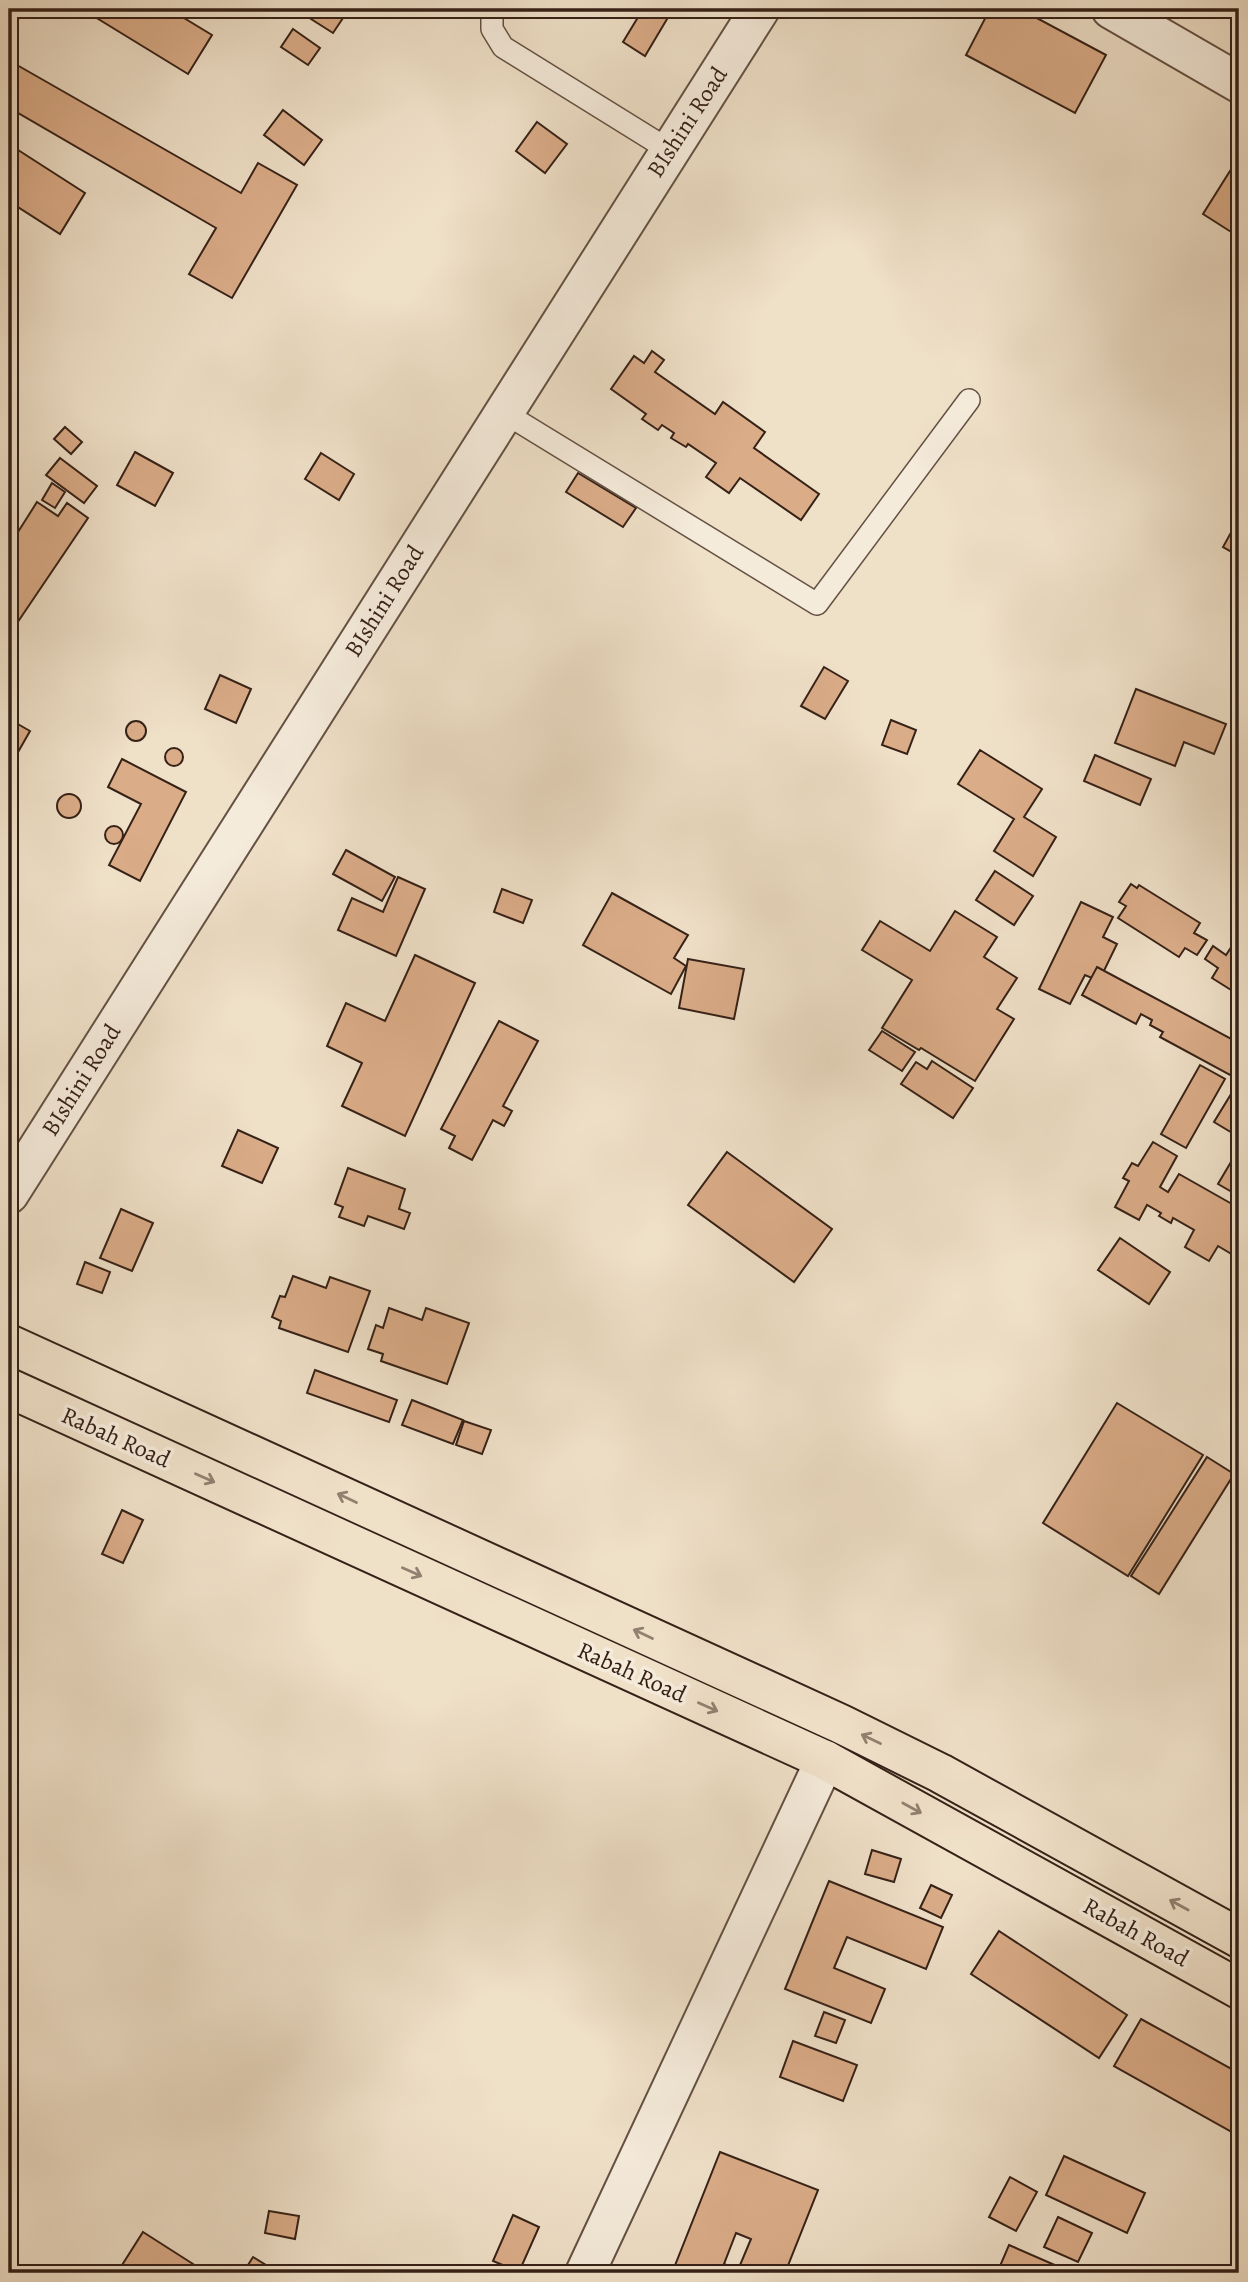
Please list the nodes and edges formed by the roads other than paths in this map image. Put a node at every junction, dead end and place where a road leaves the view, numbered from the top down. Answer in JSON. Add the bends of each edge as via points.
{"nodes":[{"id":1,"x":492,"y":9,"type":"edge"},
{"id":2,"x":760,"y":9,"type":"edge"},
{"id":3,"x":1111,"y":9,"type":"edge"},
{"id":4,"x":1239,"y":83,"type":"edge"},
{"id":5,"x":669,"y":150,"type":"junction"},
{"id":6,"x":969,"y":400,"type":"dead end"},
{"id":7,"x":503,"y":412,"type":"junction"},
{"id":8,"x":9,"y":1195,"type":"edge"},
{"id":9,"x":9,"y":1344,"type":"edge"},
{"id":10,"x":9,"y":1388,"type":"edge"},
{"id":11,"x":825,"y":1760,"type":"junction"},
{"id":12,"x":1239,"y":1938,"type":"edge"},
{"id":13,"x":1239,"y":1989,"type":"edge"},
{"id":14,"x":585,"y":2273,"type":"edge"}],
"edges":[{"from":1,"to":5,"type":"lane","via":[[492,29],[503,47]]},
{"from":2,"to":5,"type":"street","name":"BIshini Road"},
{"from":3,"to":4,"type":"street"},
{"from":5,"to":7,"type":"street","name":"BIshini Road"},
{"from":6,"to":7,"type":"lane","via":[[817,604]]},
{"from":7,"to":8,"type":"street","name":"BIshini Road"},
{"from":12,"to":9,"type":"main road","name":"Rabah Road","one_way":true,"via":[[842,1724]]},
{"from":10,"to":11,"type":"main road","name":"Rabah Road","one_way":true},
{"from":11,"to":13,"type":"main road","name":"Rabah Road","one_way":true},
{"from":11,"to":14,"type":"street"}]}
